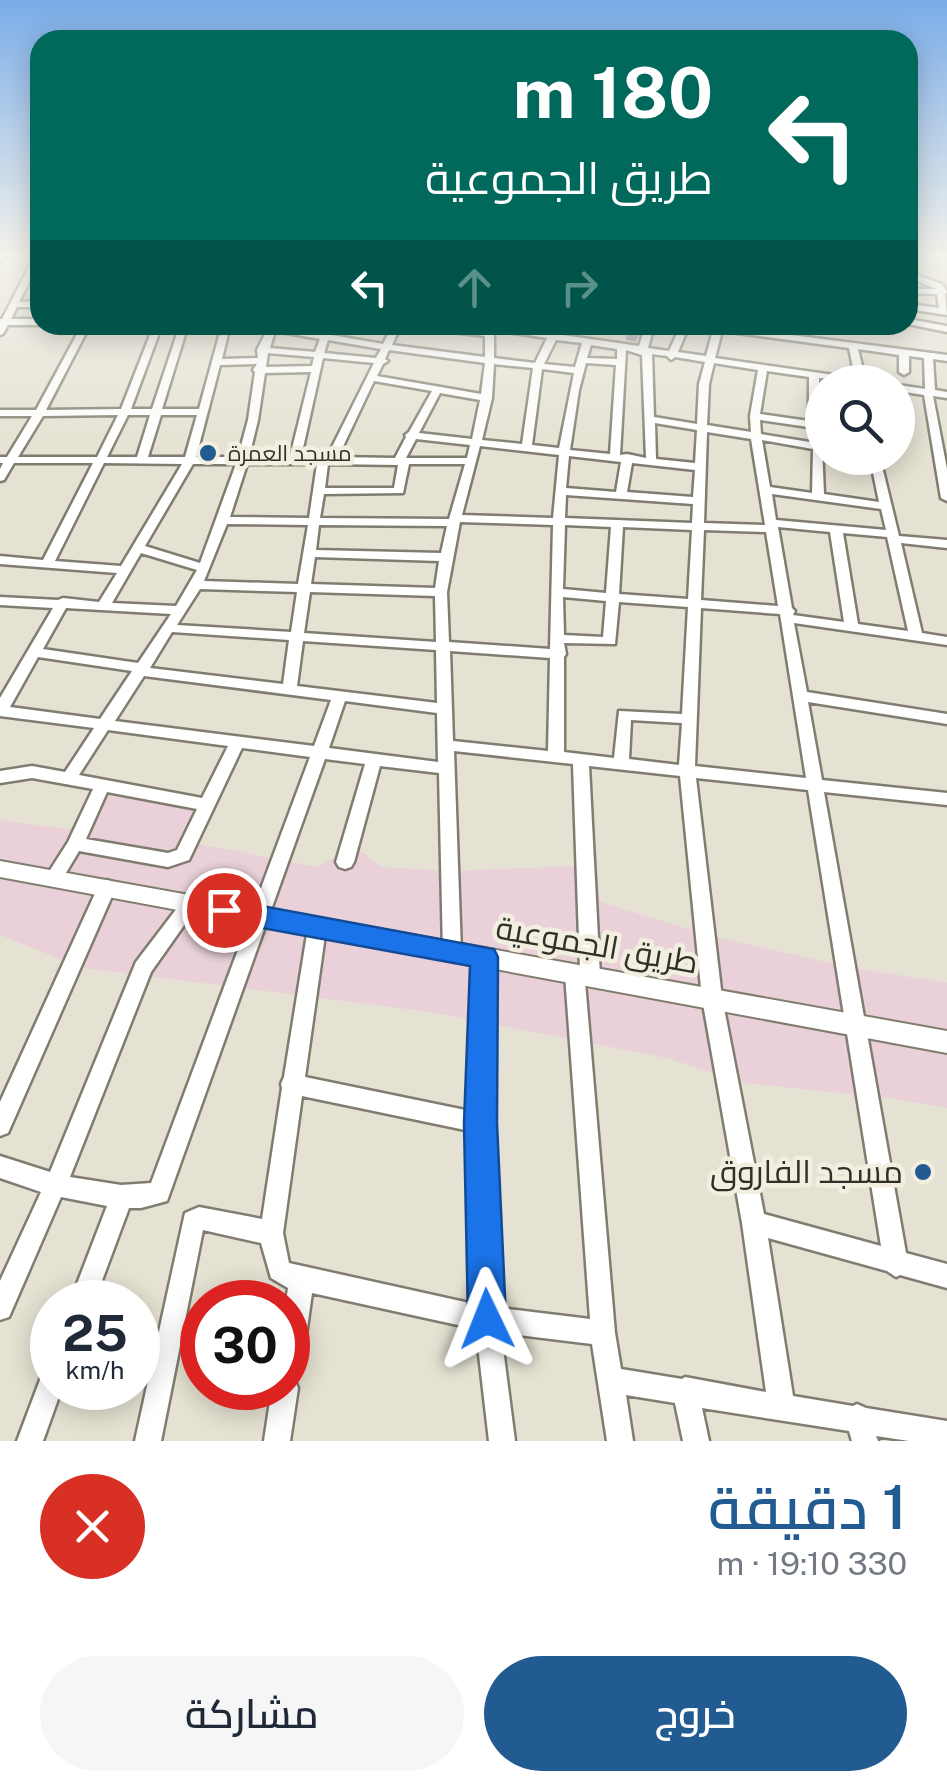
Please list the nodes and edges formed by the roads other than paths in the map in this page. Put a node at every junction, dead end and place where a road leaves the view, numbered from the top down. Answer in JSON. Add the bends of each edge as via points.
{"nodes":[{"id":1,"x":4,"y":322,"type":"edge"},
{"id":2,"x":30,"y":322,"type":"edge"},
{"id":3,"x":918,"y":324,"type":"edge"},
{"id":4,"x":947,"y":329,"type":"edge"},
{"id":5,"x":0,"y":332,"type":"edge"},
{"id":6,"x":81,"y":335,"type":"edge"},
{"id":7,"x":154,"y":335,"type":"edge"},
{"id":8,"x":181,"y":335,"type":"edge"},
{"id":9,"x":224,"y":335,"type":"edge"},
{"id":10,"x":278,"y":335,"type":"edge"},
{"id":11,"x":326,"y":335,"type":"edge"},
{"id":12,"x":345,"y":335,"type":"edge"},
{"id":13,"x":392,"y":335,"type":"edge"},
{"id":14,"x":489,"y":335,"type":"edge"},
{"id":15,"x":545,"y":335,"type":"edge"},
{"id":16,"x":579,"y":335,"type":"edge"},
{"id":17,"x":648,"y":335,"type":"edge"},
{"id":18,"x":681,"y":335,"type":"edge"},
{"id":19,"x":716,"y":335,"type":"edge"},
{"id":20,"x":784,"y":335,"type":"edge"},
{"id":21,"x":885,"y":335,"type":"edge"},
{"id":22,"x":553,"y":336,"type":"junction"},
{"id":23,"x":580,"y":340,"type":"junction"},
{"id":24,"x":808,"y":340,"type":"junction"},
{"id":25,"x":854,"y":346,"type":"junction"},
{"id":26,"x":387,"y":347,"type":"junction"},
{"id":27,"x":622,"y":347,"type":"junction"},
{"id":28,"x":884,"y":350,"type":"junction"},
{"id":29,"x":645,"y":352,"type":"junction"},
{"id":30,"x":904,"y":352,"type":"junction"},
{"id":31,"x":425,"y":353,"type":"junction"},
{"id":32,"x":319,"y":355,"type":"junction"},
{"id":33,"x":671,"y":357,"type":"junction"},
{"id":34,"x":938,"y":357,"type":"edge"},
{"id":35,"x":260,"y":360,"type":"junction"},
{"id":36,"x":383,"y":361,"type":"junction"},
{"id":37,"x":489,"y":361,"type":"junction"},
{"id":38,"x":217,"y":362,"type":"junction"},
{"id":39,"x":620,"y":362,"type":"junction"},
{"id":40,"x":707,"y":362,"type":"junction"},
{"id":41,"x":578,"y":365,"type":"junction"},
{"id":42,"x":810,"y":365,"type":"edge"},
{"id":43,"x":858,"y":365,"type":"edge"},
{"id":44,"x":904,"y":365,"type":"edge"},
{"id":45,"x":538,"y":366,"type":"junction"},
{"id":46,"x":317,"y":369,"type":"junction"},
{"id":47,"x":763,"y":370,"type":"junction"},
{"id":48,"x":805,"y":375,"type":"edge"},
{"id":49,"x":374,"y":378,"type":"junction"},
{"id":50,"x":404,"y":382,"type":"junction"},
{"id":51,"x":437,"y":390,"type":"junction"},
{"id":52,"x":915,"y":390,"type":"edge"},
{"id":53,"x":928,"y":392,"type":"junction"},
{"id":54,"x":947,"y":395,"type":"edge"},
{"id":55,"x":487,"y":398,"type":"junction"},
{"id":56,"x":124,"y":412,"type":"junction"},
{"id":57,"x":157,"y":412,"type":"junction"},
{"id":58,"x":203,"y":412,"type":"junction"},
{"id":59,"x":0,"y":413,"type":"edge"},
{"id":60,"x":39,"y":413,"type":"junction"},
{"id":61,"x":755,"y":416,"type":"junction"},
{"id":62,"x":649,"y":419,"type":"junction"},
{"id":63,"x":805,"y":424,"type":"edge"},
{"id":64,"x":702,"y":426,"type":"junction"},
{"id":65,"x":410,"y":435,"type":"junction"},
{"id":66,"x":756,"y":435,"type":"junction"},
{"id":67,"x":477,"y":441,"type":"junction"},
{"id":68,"x":805,"y":443,"type":"edge"},
{"id":69,"x":527,"y":446,"type":"junction"},
{"id":70,"x":565,"y":450,"type":"junction"},
{"id":71,"x":621,"y":456,"type":"junction"},
{"id":72,"x":944,"y":457,"type":"edge"},
{"id":73,"x":4,"y":460,"type":"edge"},
{"id":74,"x":190,"y":460,"type":"junction"},
{"id":75,"x":241,"y":460,"type":"junction"},
{"id":76,"x":295,"y":460,"type":"junction"},
{"id":77,"x":327,"y":460,"type":"junction"},
{"id":78,"x":651,"y":460,"type":"junction"},
{"id":79,"x":100,"y":461,"type":"junction"},
{"id":80,"x":141,"y":461,"type":"junction"},
{"id":81,"x":472,"y":461,"type":"junction"},
{"id":82,"x":401,"y":462,"type":"junction"},
{"id":83,"x":698,"y":466,"type":"junction"},
{"id":84,"x":819,"y":475,"type":"edge"},
{"id":85,"x":879,"y":475,"type":"edge"},
{"id":86,"x":0,"y":478,"type":"edge"},
{"id":87,"x":765,"y":490,"type":"junction"},
{"id":88,"x":318,"y":491,"type":"junction"},
{"id":89,"x":563,"y":491,"type":"junction"},
{"id":90,"x":622,"y":495,"type":"junction"},
{"id":91,"x":818,"y":497,"type":"junction"},
{"id":92,"x":947,"y":498,"type":"edge"},
{"id":93,"x":696,"y":501,"type":"junction"},
{"id":94,"x":886,"y":506,"type":"junction"},
{"id":95,"x":223,"y":520,"type":"junction"},
{"id":96,"x":315,"y":520,"type":"junction"},
{"id":97,"x":454,"y":520,"type":"junction"},
{"id":98,"x":559,"y":520,"type":"junction"},
{"id":99,"x":617,"y":522,"type":"junction"},
{"id":100,"x":697,"y":526,"type":"junction"},
{"id":101,"x":772,"y":526,"type":"junction"},
{"id":102,"x":836,"y":529,"type":"junction"},
{"id":103,"x":892,"y":537,"type":"junction"},
{"id":104,"x":947,"y":544,"type":"edge"},
{"id":105,"x":138,"y":548,"type":"junction"},
{"id":106,"x":308,"y":553,"type":"junction"},
{"id":107,"x":445,"y":557,"type":"junction"},
{"id":108,"x":0,"y":560,"type":"edge"},
{"id":109,"x":48,"y":562,"type":"junction"},
{"id":110,"x":204,"y":568,"type":"junction"},
{"id":111,"x":126,"y":570,"type":"junction"},
{"id":112,"x":196,"y":585,"type":"junction"},
{"id":113,"x":302,"y":590,"type":"junction"},
{"id":114,"x":441,"y":592,"type":"junction"},
{"id":115,"x":559,"y":593,"type":"junction"},
{"id":116,"x":612,"y":598,"type":"junction"},
{"id":117,"x":0,"y":600,"type":"edge"},
{"id":118,"x":63,"y":602,"type":"junction"},
{"id":119,"x":693,"y":604,"type":"junction"},
{"id":120,"x":104,"y":605,"type":"junction"},
{"id":121,"x":180,"y":610,"type":"junction"},
{"id":122,"x":789,"y":614,"type":"junction"},
{"id":123,"x":852,"y":627,"type":"junction"},
{"id":124,"x":168,"y":628,"type":"junction"},
{"id":125,"x":916,"y":636,"type":"junction"},
{"id":126,"x":297,"y":637,"type":"junction"},
{"id":127,"x":947,"y":641,"type":"edge"},
{"id":128,"x":559,"y":646,"type":"junction"},
{"id":129,"x":442,"y":648,"type":"junction"},
{"id":130,"x":34,"y":652,"type":"junction"},
{"id":131,"x":142,"y":669,"type":"junction"},
{"id":132,"x":289,"y":690,"type":"junction"},
{"id":133,"x":340,"y":696,"type":"junction"},
{"id":134,"x":802,"y":696,"type":"junction"},
{"id":135,"x":444,"y":708,"type":"junction"},
{"id":136,"x":0,"y":711,"type":"edge"},
{"id":137,"x":947,"y":719,"type":"edge"},
{"id":138,"x":690,"y":720,"type":"junction"},
{"id":139,"x":107,"y":724,"type":"junction"},
{"id":140,"x":238,"y":743,"type":"junction"},
{"id":141,"x":445,"y":745,"type":"junction"},
{"id":142,"x":320,"y":755,"type":"junction"},
{"id":143,"x":556,"y":758,"type":"junction"},
{"id":144,"x":581,"y":761,"type":"junction"},
{"id":145,"x":373,"y":762,"type":"junction"},
{"id":146,"x":620,"y":763,"type":"junction"},
{"id":147,"x":447,"y":769,"type":"junction"},
{"id":148,"x":687,"y":770,"type":"junction"},
{"id":149,"x":0,"y":777,"type":"edge"},
{"id":150,"x":68,"y":780,"type":"junction"},
{"id":151,"x":102,"y":786,"type":"junction"},
{"id":152,"x":817,"y":786,"type":"junction"},
{"id":153,"x":947,"y":799,"type":"edge"},
{"id":154,"x":210,"y":805,"type":"junction"},
{"id":155,"x":75,"y":844,"type":"junction"},
{"id":156,"x":345,"y":862,"type":"dead end"},
{"id":157,"x":0,"y":869,"type":"edge"},
{"id":158,"x":54,"y":878,"type":"junction"},
{"id":159,"x":107,"y":887,"type":"junction"},
{"id":160,"x":190,"y":904,"type":"junction"},
{"id":161,"x":257,"y":917,"type":"junction"},
{"id":162,"x":318,"y":928,"type":"junction"},
{"id":163,"x":452,"y":952,"type":"junction"},
{"id":164,"x":484,"y":957,"type":"junction"},
{"id":165,"x":582,"y":975,"type":"junction"},
{"id":166,"x":712,"y":998,"type":"junction"},
{"id":167,"x":858,"y":1025,"type":"junction"},
{"id":168,"x":947,"y":1042,"type":"edge"},
{"id":169,"x":291,"y":1084,"type":"junction"},
{"id":170,"x":480,"y":1123,"type":"junction"},
{"id":171,"x":0,"y":1126,"type":"edge"},
{"id":172,"x":0,"y":1167,"type":"edge"},
{"id":173,"x":55,"y":1186,"type":"junction"},
{"id":174,"x":122,"y":1196,"type":"junction"},
{"id":175,"x":754,"y":1223,"type":"junction"},
{"id":176,"x":270,"y":1233,"type":"junction"},
{"id":177,"x":896,"y":1265,"type":"junction"},
{"id":178,"x":947,"y":1276,"type":"edge"},
{"id":179,"x":302,"y":1278,"type":"joint"},
{"id":180,"x":90,"y":1280,"type":"edge"},
{"id":181,"x":0,"y":1308,"type":"edge"},
{"id":182,"x":487,"y":1319,"type":"junction"},
{"id":183,"x":603,"y":1334,"type":"junction"},
{"id":184,"x":610,"y":1380,"type":"junction"},
{"id":185,"x":685,"y":1390,"type":"junction"},
{"id":186,"x":782,"y":1405,"type":"junction"},
{"id":187,"x":41,"y":1410,"type":"edge"},
{"id":188,"x":282,"y":1410,"type":"edge"},
{"id":189,"x":861,"y":1429,"type":"edge"},
{"id":190,"x":947,"y":1434,"type":"edge"},
{"id":191,"x":30,"y":1441,"type":"edge"},
{"id":192,"x":148,"y":1441,"type":"edge"},
{"id":193,"x":277,"y":1441,"type":"edge"},
{"id":194,"x":502,"y":1441,"type":"edge"},
{"id":195,"x":620,"y":1441,"type":"edge"},
{"id":196,"x":696,"y":1441,"type":"edge"}],
"edges":[{"from":1,"to":2,"type":"street"},
{"from":1,"to":5,"type":"street"},
{"from":3,"to":4,"type":"street"},
{"from":4,"to":34,"type":"street"},
{"from":6,"to":60,"type":"street"},
{"from":7,"to":56,"type":"street"},
{"from":8,"to":57,"type":"street"},
{"from":9,"to":38,"type":"street"},
{"from":10,"to":35,"type":"street"},
{"from":11,"to":32,"type":"street"},
{"from":12,"to":26,"type":"street"},
{"from":13,"to":26,"type":"street"},
{"from":14,"to":37,"type":"street"},
{"from":15,"to":22,"type":"street"},
{"from":16,"to":23,"type":"street"},
{"from":17,"to":29,"type":"street"},
{"from":18,"to":33,"type":"street"},
{"from":19,"to":40,"type":"street"},
{"from":20,"to":24,"type":"street"},
{"from":21,"to":28,"type":"street"},
{"from":22,"to":23,"type":"street"},
{"from":22,"to":45,"type":"street"},
{"from":23,"to":27,"type":"street"},
{"from":23,"to":41,"type":"street"},
{"from":24,"to":25,"type":"street"},
{"from":24,"to":42,"type":"street"},
{"from":25,"to":28,"type":"street"},
{"from":25,"to":43,"type":"street"},
{"from":26,"to":31,"type":"street"},
{"from":26,"to":36,"type":"street"},
{"from":27,"to":29,"type":"street"},
{"from":27,"to":39,"type":"street"},
{"from":28,"to":30,"type":"street"},
{"from":29,"to":33,"type":"street"},
{"from":29,"to":62,"type":"street"},
{"from":30,"to":34,"type":"street"},
{"from":30,"to":44,"type":"street"},
{"from":31,"to":37,"type":"street"},
{"from":31,"to":50,"type":"street"},
{"from":32,"to":35,"type":"street"},
{"from":32,"to":36,"type":"street"},
{"from":32,"to":46,"type":"street"},
{"from":33,"to":40,"type":"street"},
{"from":34,"to":53,"type":"street"},
{"from":35,"to":38,"type":"street"},
{"from":35,"to":46,"type":"street"},
{"from":35,"to":75,"type":"street"},
{"from":36,"to":49,"type":"street"},
{"from":37,"to":45,"type":"street"},
{"from":37,"to":55,"type":"street"},
{"from":38,"to":58,"type":"street"},
{"from":39,"to":41,"type":"street"},
{"from":39,"to":71,"type":"street"},
{"from":40,"to":47,"type":"street"},
{"from":40,"to":64,"type":"street"},
{"from":41,"to":45,"type":"street"},
{"from":41,"to":70,"type":"street"},
{"from":45,"to":69,"type":"street"},
{"from":46,"to":76,"type":"street"},
{"from":47,"to":48,"type":"street"},
{"from":47,"to":61,"type":"street"},
{"from":49,"to":50,"type":"street"},
{"from":49,"to":77,"type":"street"},
{"from":50,"to":51,"type":"street"},
{"from":51,"to":55,"type":"street"},
{"from":51,"to":65,"type":"street"},
{"from":52,"to":53,"type":"street"},
{"from":53,"to":54,"type":"street"},
{"from":53,"to":72,"type":"street"},
{"from":55,"to":67,"type":"street"},
{"from":56,"to":57,"type":"street"},
{"from":56,"to":60,"type":"street"},
{"from":56,"to":79,"type":"street"},
{"from":57,"to":58,"type":"street"},
{"from":57,"to":80,"type":"street"},
{"from":58,"to":74,"type":"street"},
{"from":59,"to":60,"type":"street"},
{"from":60,"to":73,"type":"street"},
{"from":61,"to":63,"type":"street"},
{"from":61,"to":66,"type":"street"},
{"from":62,"to":64,"type":"street"},
{"from":62,"to":78,"type":"street"},
{"from":64,"to":66,"type":"street"},
{"from":64,"to":83,"type":"street"},
{"from":65,"to":67,"type":"street"},
{"from":65,"to":82,"type":"street"},
{"from":66,"to":68,"type":"street"},
{"from":66,"to":87,"type":"street"},
{"from":67,"to":69,"type":"street"},
{"from":67,"to":81,"type":"street"},
{"from":69,"to":70,"type":"street"},
{"from":70,"to":71,"type":"street"},
{"from":70,"to":89,"type":"street"},
{"from":71,"to":78,"type":"street"},
{"from":71,"to":90,"type":"street"},
{"from":72,"to":92,"type":"street"},
{"from":73,"to":79,"type":"street"},
{"from":73,"to":86,"type":"street"},
{"from":74,"to":75,"type":"street"},
{"from":74,"to":80,"type":"street"},
{"from":74,"to":105,"type":"street"},
{"from":75,"to":76,"type":"street"},
{"from":75,"to":95,"type":"street"},
{"from":76,"to":77,"type":"street"},
{"from":77,"to":82,"type":"street"},
{"from":77,"to":88,"type":"street"},
{"from":78,"to":83,"type":"street"},
{"from":79,"to":80,"type":"street"},
{"from":79,"to":109,"type":"street"},
{"from":81,"to":82,"type":"street"},
{"from":81,"to":97,"type":"street"},
{"from":82,"to":88,"type":"street","via":[[399,491]]},
{"from":83,"to":93,"type":"street"},
{"from":84,"to":91,"type":"street"},
{"from":85,"to":94,"type":"street"},
{"from":87,"to":91,"type":"street"},
{"from":87,"to":101,"type":"street"},
{"from":88,"to":96,"type":"street"},
{"from":89,"to":90,"type":"street"},
{"from":89,"to":98,"type":"street"},
{"from":90,"to":93,"type":"street"},
{"from":91,"to":94,"type":"street"},
{"from":93,"to":100,"type":"street"},
{"from":94,"to":103,"type":"street"},
{"from":95,"to":96,"type":"street"},
{"from":95,"to":110,"type":"street"},
{"from":96,"to":97,"type":"street"},
{"from":96,"to":106,"type":"street"},
{"from":97,"to":98,"type":"street"},
{"from":97,"to":107,"type":"street"},
{"from":98,"to":99,"type":"street"},
{"from":98,"to":115,"type":"street"},
{"from":99,"to":100,"type":"street"},
{"from":99,"to":116,"type":"street"},
{"from":100,"to":101,"type":"street"},
{"from":100,"to":119,"type":"street"},
{"from":101,"to":102,"type":"street"},
{"from":101,"to":122,"type":"street"},
{"from":102,"to":103,"type":"street"},
{"from":102,"to":123,"type":"street"},
{"from":103,"to":104,"type":"street"},
{"from":103,"to":125,"type":"street"},
{"from":105,"to":110,"type":"street"},
{"from":105,"to":111,"type":"street"},
{"from":106,"to":107,"type":"street"},
{"from":106,"to":113,"type":"street"},
{"from":107,"to":114,"type":"street"},
{"from":108,"to":109,"type":"street"},
{"from":109,"to":111,"type":"street"},
{"from":110,"to":112,"type":"street"},
{"from":111,"to":120,"type":"street"},
{"from":112,"to":113,"type":"street"},
{"from":112,"to":121,"type":"street"},
{"from":113,"to":114,"type":"street"},
{"from":113,"to":126,"type":"street"},
{"from":114,"to":129,"type":"street"},
{"from":115,"to":116,"type":"street"},
{"from":115,"to":128,"type":"street"},
{"from":116,"to":119,"type":"street"},
{"from":116,"to":128,"type":"street","via":[[608,642]]},
{"from":117,"to":118,"type":"street"},
{"from":118,"to":120,"type":"street"},
{"from":118,"to":130,"type":"street"},
{"from":119,"to":122,"type":"street"},
{"from":119,"to":138,"type":"street"},
{"from":120,"to":121,"type":"street"},
{"from":121,"to":124,"type":"street"},
{"from":122,"to":123,"type":"street"},
{"from":122,"to":134,"type":"street"},
{"from":123,"to":125,"type":"street"},
{"from":124,"to":126,"type":"street"},
{"from":124,"to":131,"type":"street"},
{"from":125,"to":127,"type":"street"},
{"from":126,"to":129,"type":"street"},
{"from":126,"to":132,"type":"street"},
{"from":128,"to":129,"type":"street"},
{"from":128,"to":143,"type":"street"},
{"from":129,"to":135,"type":"street"},
{"from":130,"to":131,"type":"street"},
{"from":130,"to":136,"type":"street"},
{"from":131,"to":132,"type":"street"},
{"from":131,"to":139,"type":"street"},
{"from":132,"to":133,"type":"street"},
{"from":133,"to":135,"type":"street"},
{"from":133,"to":142,"type":"street"},
{"from":134,"to":137,"type":"street"},
{"from":134,"to":152,"type":"street"},
{"from":135,"to":141,"type":"street"},
{"from":136,"to":139,"type":"street"},
{"from":138,"to":146,"type":"street","via":[[624,714]]},
{"from":138,"to":148,"type":"street"},
{"from":139,"to":140,"type":"street"},
{"from":139,"to":150,"type":"street"},
{"from":140,"to":142,"type":"street"},
{"from":140,"to":154,"type":"street"},
{"from":141,"to":143,"type":"street"},
{"from":141,"to":147,"type":"street"},
{"from":142,"to":145,"type":"street"},
{"from":142,"to":161,"type":"street"},
{"from":143,"to":144,"type":"street"},
{"from":144,"to":146,"type":"street"},
{"from":144,"to":165,"type":"street"},
{"from":145,"to":147,"type":"street"},
{"from":145,"to":156,"type":"street"},
{"from":146,"to":148,"type":"street"},
{"from":147,"to":163,"type":"street"},
{"from":148,"to":152,"type":"street"},
{"from":148,"to":166,"type":"street"},
{"from":149,"to":150,"type":"street","via":[[32,772]]},
{"from":150,"to":151,"type":"street"},
{"from":151,"to":154,"type":"street"},
{"from":151,"to":155,"type":"street"},
{"from":152,"to":153,"type":"street"},
{"from":152,"to":167,"type":"street"},
{"from":154,"to":155,"type":"street","via":[[177,858]]},
{"from":155,"to":158,"type":"street"},
{"from":157,"to":158,"type":"main road","name":"طريق الجموعية"},
{"from":158,"to":159,"type":"main road","name":"طريق الجموعية"},
{"from":159,"to":160,"type":"main road","name":"طريق الجموعية"},
{"from":159,"to":171,"type":"street"},
{"from":160,"to":161,"type":"main road","name":"طريق الجموعية"},
{"from":160,"to":173,"type":"street","via":[[143,968]]},
{"from":161,"to":162,"type":"main road","name":"طريق الجموعية"},
{"from":161,"to":174,"type":"street","via":[[159,1194]]},
{"from":162,"to":163,"type":"main road","name":"طريق الجموعية"},
{"from":162,"to":169,"type":"street"},
{"from":163,"to":164,"type":"main road","name":"طريق الجموعية"},
{"from":164,"to":165,"type":"main road","name":"طريق الجموعية"},
{"from":164,"to":170,"type":"street"},
{"from":165,"to":166,"type":"main road","name":"طريق الجموعية"},
{"from":165,"to":183,"type":"street"},
{"from":166,"to":167,"type":"main road","name":"طريق الجموعية"},
{"from":166,"to":175,"type":"street"},
{"from":167,"to":168,"type":"main road","name":"طريق الجموعية"},
{"from":167,"to":177,"type":"street"},
{"from":169,"to":170,"type":"street"},
{"from":169,"to":176,"type":"street"},
{"from":170,"to":182,"type":"street"},
{"from":172,"to":173,"type":"street"},
{"from":173,"to":174,"type":"street"},
{"from":173,"to":181,"type":"street"},
{"from":174,"to":180,"type":"street"},
{"from":175,"to":177,"type":"street"},
{"from":175,"to":186,"type":"street"},
{"from":176,"to":179,"type":"street","via":[[279,1270]]},
{"from":176,"to":192,"type":"street","via":[[193,1221]]},
{"from":177,"to":178,"type":"street"},
{"from":179,"to":182,"type":"street"},
{"from":182,"to":183,"type":"street"},
{"from":182,"to":194,"type":"street"},
{"from":183,"to":184,"type":"street"},
{"from":184,"to":185,"type":"street"},
{"from":184,"to":195,"type":"street"},
{"from":185,"to":186,"type":"street"},
{"from":185,"to":196,"type":"street"},
{"from":186,"to":189,"type":"street"},
{"from":187,"to":191,"type":"street"},
{"from":188,"to":193,"type":"street"},
{"from":189,"to":190,"type":"street"}]}
